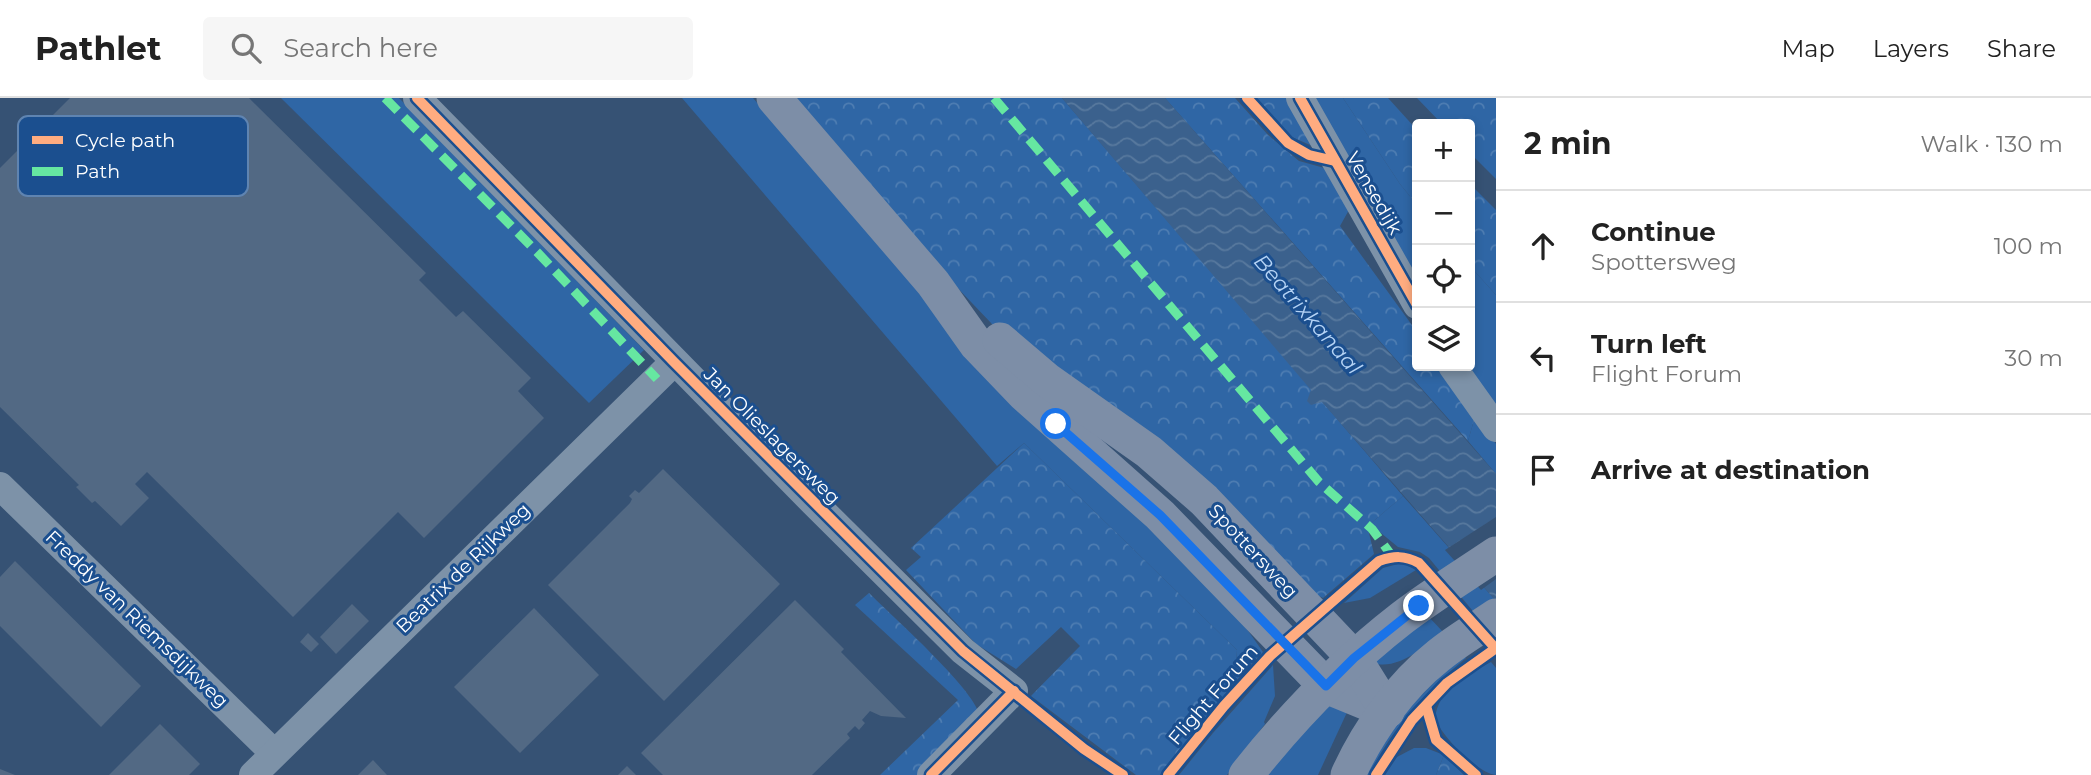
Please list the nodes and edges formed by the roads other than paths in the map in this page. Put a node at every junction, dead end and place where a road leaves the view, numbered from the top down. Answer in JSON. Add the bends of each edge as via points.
{"nodes":[{"id":1,"x":417,"y":98,"type":"edge"},
{"id":2,"x":774,"y":98,"type":"edge"},
{"id":3,"x":1300,"y":98,"type":"edge"},
{"id":4,"x":933,"y":283,"type":"junction"},
{"id":5,"x":1412,"y":296,"type":"edge"},
{"id":6,"x":674,"y":362,"type":"junction"},
{"id":7,"x":1456,"y":371,"type":"edge"},
{"id":8,"x":1496,"y":428,"type":"edge"},
{"id":9,"x":0,"y":486,"type":"edge"},
{"id":10,"x":1496,"y":554,"type":"edge"},
{"id":11,"x":1496,"y":616,"type":"edge"},
{"id":12,"x":1354,"y":658,"type":"junction"},
{"id":13,"x":1326,"y":686,"type":"junction"},
{"id":14,"x":1387,"y":710,"type":"junction"},
{"id":15,"x":274,"y":752,"type":"junction"},
{"id":16,"x":253,"y":775,"type":"edge"},
{"id":17,"x":931,"y":775,"type":"edge"},
{"id":18,"x":1246,"y":775,"type":"edge"},
{"id":19,"x":1348,"y":775,"type":"edge"}],
"edges":[{"from":1,"to":6,"type":"street","name":"Jan Olieslagersweg"},
{"from":2,"to":4,"type":"main road","name":"Spottersweg"},
{"from":3,"to":5,"type":"street","name":"Vensedijk"},
{"from":4,"to":12,"type":"main road","name":"Spottersweg","via":[[1047,380],[1149,452],[1194,491]]},
{"from":4,"to":13,"type":"main road","name":"Spottersweg","via":[[995,364],[1160,515]]},
{"from":6,"to":15,"type":"street","name":"Beatrix de Rijkweg"},
{"from":6,"to":17,"type":"street","name":"Jan Olieslagersweg","via":[[963,651],[1014,691]]},
{"from":7,"to":8,"type":"street"},
{"from":9,"to":15,"type":"street","name":"Freddy van Riemsdijkweg"},
{"from":10,"to":12,"type":"main road","via":[[1419,606]]},
{"from":11,"to":14,"type":"main road","via":[[1409,681]]},
{"from":12,"to":13,"type":"main road"},
{"from":12,"to":14,"type":"main road","name":"Spottersweg"},
{"from":13,"to":14,"type":"main road","name":"Spottersweg"},
{"from":13,"to":18,"type":"main road"},
{"from":14,"to":19,"type":"main road"},
{"from":15,"to":16,"type":"street","name":"Beatrix de Rijkweg"}]}
